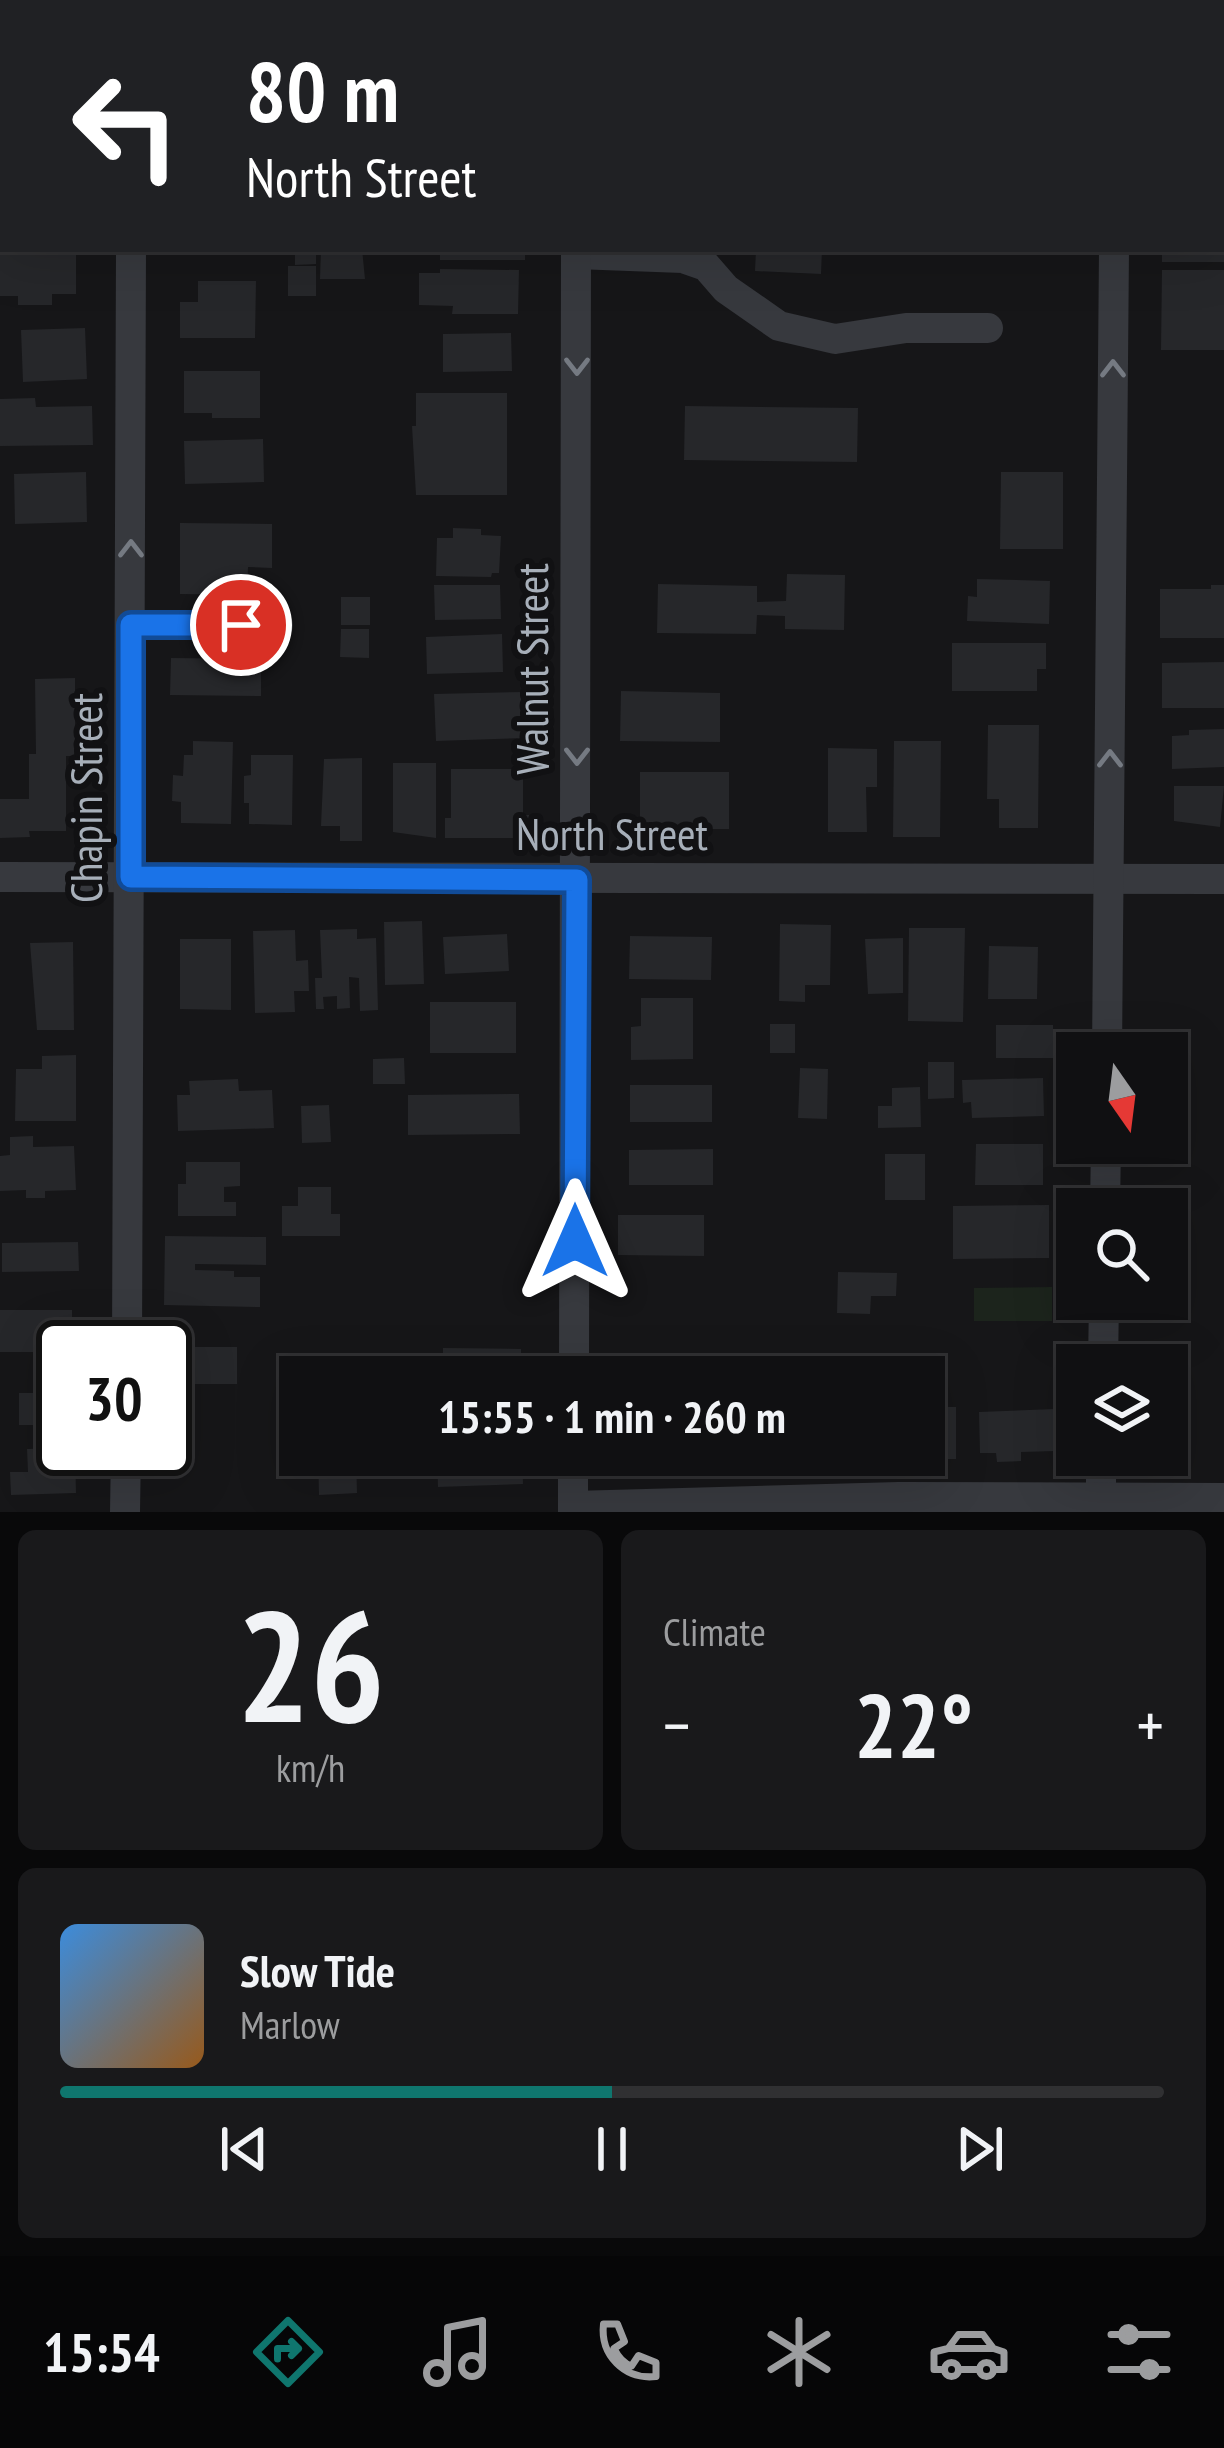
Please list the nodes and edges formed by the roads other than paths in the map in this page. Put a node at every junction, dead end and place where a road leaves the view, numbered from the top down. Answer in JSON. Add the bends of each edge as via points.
{"nodes":[{"id":1,"x":131,"y":252,"type":"edge"},
{"id":2,"x":576,"y":252,"type":"edge"},
{"id":3,"x":591,"y":252,"type":"edge"},
{"id":4,"x":1114,"y":252,"type":"edge"},
{"id":5,"x":988,"y":328,"type":"dead end"},
{"id":6,"x":131,"y":625,"type":"junction"},
{"id":7,"x":278,"y":625,"type":"dead end"},
{"id":8,"x":1109,"y":876,"type":"junction"},
{"id":9,"x":0,"y":877,"type":"edge"},
{"id":10,"x":131,"y":877,"type":"junction"},
{"id":11,"x":1224,"y":879,"type":"edge"},
{"id":12,"x":577,"y":880,"type":"junction"},
{"id":13,"x":1107,"y":1032,"type":"edge"},
{"id":14,"x":127,"y":1320,"type":"edge"},
{"id":15,"x":574,"y":1356,"type":"edge"},
{"id":16,"x":126,"y":1476,"type":"edge"},
{"id":17,"x":573,"y":1476,"type":"edge"},
{"id":18,"x":1102,"y":1476,"type":"edge"},
{"id":19,"x":1101,"y":1498,"type":"junction"},
{"id":20,"x":1224,"y":1498,"type":"edge"},
{"id":21,"x":573,"y":1509,"type":"edge"},
{"id":22,"x":125,"y":1512,"type":"edge"}],
"edges":[{"from":6,"to":1,"type":"street","name":"Chapin Street","one_way":true},
{"from":2,"to":12,"type":"street","name":"Walnut Street","one_way":true},
{"from":3,"to":5,"type":"street","via":[[706,266],[779,326],[835,339]]},
{"from":8,"to":4,"type":"street","one_way":true},
{"from":6,"to":7,"type":"street"},
{"from":6,"to":10,"type":"street","name":"Chapin Street"},
{"from":8,"to":11,"type":"street","name":"North Street"},
{"from":8,"to":12,"type":"street","name":"North Street"},
{"from":8,"to":13,"type":"street"},
{"from":9,"to":10,"type":"street","name":"North Street"},
{"from":10,"to":12,"type":"street","name":"North Street"},
{"from":10,"to":14,"type":"street","name":"Chapin Street"},
{"from":12,"to":15,"type":"street","name":"Walnut Street"},
{"from":16,"to":22,"type":"street"},
{"from":17,"to":21,"type":"street"},
{"from":18,"to":19,"type":"street"},
{"from":19,"to":20,"type":"street"},
{"from":19,"to":21,"type":"street"}]}
